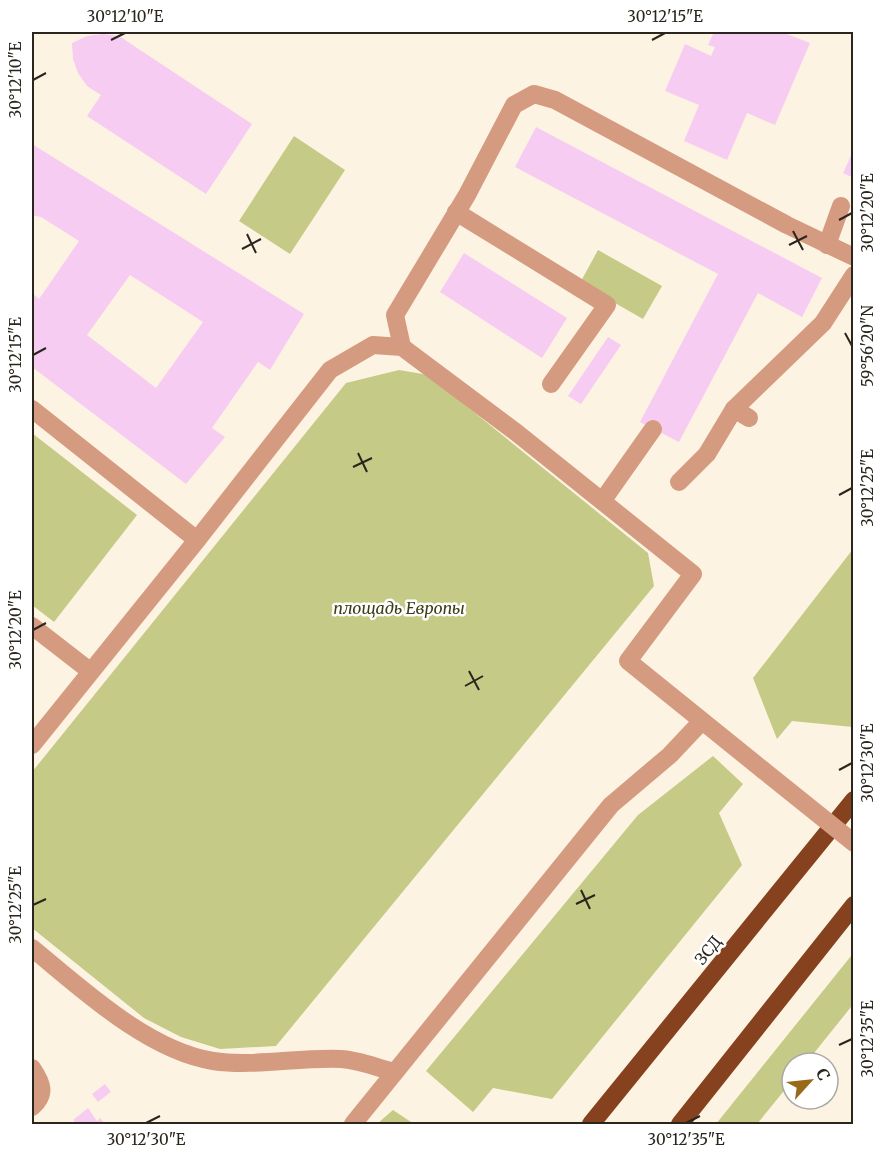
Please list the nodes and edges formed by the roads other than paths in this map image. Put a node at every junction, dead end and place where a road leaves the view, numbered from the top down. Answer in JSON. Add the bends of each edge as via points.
{"nodes":[{"id":1,"x":841,"y":206,"type":"dead end"},
{"id":2,"x":456,"y":212,"type":"junction"},
{"id":3,"x":827,"y":245,"type":"junction"},
{"id":4,"x":854,"y":257,"type":"edge"},
{"id":5,"x":854,"y":275,"type":"edge"},
{"id":6,"x":402,"y":347,"type":"junction"},
{"id":7,"x":550,"y":384,"type":"dead end"},
{"id":8,"x":32,"y":409,"type":"edge"},
{"id":9,"x":734,"y":409,"type":"junction"},
{"id":10,"x":749,"y":418,"type":"dead end"},
{"id":11,"x":653,"y":429,"type":"dead end"},
{"id":12,"x":679,"y":482,"type":"dead end"},
{"id":13,"x":603,"y":500,"type":"junction"},
{"id":14,"x":197,"y":540,"type":"junction"},
{"id":15,"x":32,"y":626,"type":"edge"},
{"id":16,"x":90,"y":671,"type":"junction"},
{"id":17,"x":702,"y":720,"type":"junction"},
{"id":18,"x":32,"y":745,"type":"edge"},
{"id":19,"x":854,"y":800,"type":"edge"},
{"id":20,"x":854,"y":843,"type":"edge"},
{"id":21,"x":854,"y":904,"type":"edge"},
{"id":22,"x":32,"y":948,"type":"edge"},
{"id":23,"x":32,"y":1068,"type":"edge"},
{"id":24,"x":395,"y":1072,"type":"junction"},
{"id":25,"x":32,"y":1107,"type":"edge"},
{"id":26,"x":353,"y":1125,"type":"edge"},
{"id":27,"x":591,"y":1125,"type":"edge"},
{"id":28,"x":680,"y":1125,"type":"edge"}],
"edges":[{"from":1,"to":3,"type":"street"},
{"from":2,"to":3,"type":"street","via":[[514,105],[534,94],[555,100]]},
{"from":2,"to":6,"type":"street","via":[[395,315]]},
{"from":2,"to":7,"type":"street","via":[[606,305]]},
{"from":3,"to":4,"type":"street"},
{"from":5,"to":9,"type":"street","via":[[823,323]]},
{"from":6,"to":13,"type":"street"},
{"from":6,"to":14,"type":"street","via":[[373,345],[330,370]]},
{"from":8,"to":14,"type":"street"},
{"from":9,"to":10,"type":"street"},
{"from":9,"to":12,"type":"street","via":[[707,454]]},
{"from":11,"to":13,"type":"street"},
{"from":13,"to":17,"type":"street","via":[[693,574],[628,661]]},
{"from":14,"to":16,"type":"street"},
{"from":15,"to":16,"type":"street"},
{"from":16,"to":18,"type":"street"},
{"from":17,"to":20,"type":"street","bridge":true},
{"from":17,"to":24,"type":"street","via":[[670,755],[611,805]]},
{"from":19,"to":27,"type":"highway","name":"ЗСД"},
{"from":21,"to":28,"type":"highway"},
{"from":22,"to":24,"type":"street","via":[[143,1035],[180,1053],[237,1063],[343,1059]]},
{"from":23,"to":25,"type":"street","via":[[43,1092]]},
{"from":24,"to":26,"type":"street"}]}
